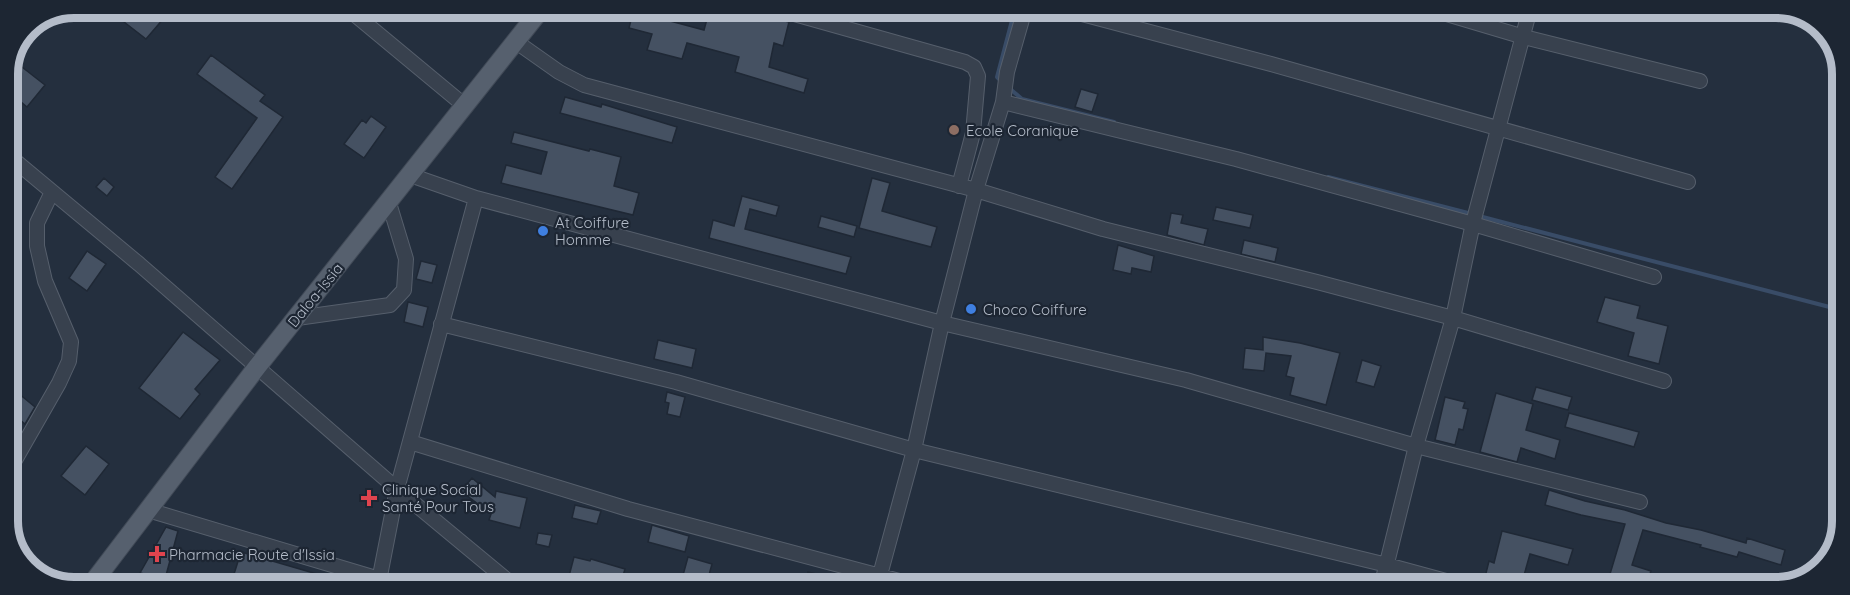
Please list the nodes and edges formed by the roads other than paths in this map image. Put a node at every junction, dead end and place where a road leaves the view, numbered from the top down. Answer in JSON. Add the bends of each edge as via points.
{"nodes":[{"id":1,"x":359,"y":18,"type":"edge"},
{"id":2,"x":534,"y":18,"type":"edge"},
{"id":3,"x":809,"y":18,"type":"edge"},
{"id":4,"x":1023,"y":18,"type":"edge"},
{"id":5,"x":1096,"y":18,"type":"edge"},
{"id":6,"x":1460,"y":18,"type":"edge"},
{"id":7,"x":1528,"y":18,"type":"edge"},
{"id":8,"x":1524,"y":37,"type":"junction"},
{"id":9,"x":515,"y":41,"type":"junction"},
{"id":10,"x":1700,"y":81,"type":"dead end"},
{"id":11,"x":1004,"y":98,"type":"junction"},
{"id":12,"x":465,"y":106,"type":"junction"},
{"id":13,"x":1500,"y":128,"type":"junction"},
{"id":14,"x":18,"y":163,"type":"edge"},
{"id":15,"x":410,"y":175,"type":"junction"},
{"id":16,"x":1688,"y":182,"type":"dead end"},
{"id":17,"x":959,"y":186,"type":"junction"},
{"id":18,"x":976,"y":190,"type":"junction"},
{"id":19,"x":52,"y":192,"type":"junction"},
{"id":20,"x":476,"y":198,"type":"junction"},
{"id":21,"x":389,"y":203,"type":"junction"},
{"id":22,"x":1473,"y":223,"type":"junction"},
{"id":23,"x":1654,"y":278,"type":"dead end"},
{"id":24,"x":297,"y":318,"type":"junction"},
{"id":25,"x":1453,"y":318,"type":"junction"},
{"id":26,"x":942,"y":323,"type":"junction"},
{"id":27,"x":441,"y":324,"type":"junction"},
{"id":28,"x":257,"y":367,"type":"junction"},
{"id":29,"x":1664,"y":381,"type":"dead end"},
{"id":30,"x":410,"y":442,"type":"junction"},
{"id":31,"x":1416,"y":446,"type":"junction"},
{"id":32,"x":914,"y":450,"type":"junction"},
{"id":33,"x":18,"y":454,"type":"edge"},
{"id":34,"x":397,"y":489,"type":"junction"},
{"id":35,"x":1640,"y":502,"type":"dead end"},
{"id":36,"x":148,"y":510,"type":"junction"},
{"id":37,"x":1387,"y":565,"type":"junction"},
{"id":38,"x":97,"y":577,"type":"edge"},
{"id":39,"x":363,"y":577,"type":"edge"},
{"id":40,"x":380,"y":577,"type":"edge"},
{"id":41,"x":503,"y":577,"type":"edge"},
{"id":42,"x":861,"y":577,"type":"edge"},
{"id":43,"x":879,"y":577,"type":"edge"},
{"id":44,"x":1384,"y":577,"type":"edge"},
{"id":45,"x":1431,"y":577,"type":"edge"}],
"edges":[{"from":1,"to":12,"type":"street"},
{"from":2,"to":9,"type":"main road","name":"Daloa-Issia"},
{"from":3,"to":17,"type":"street","via":[[974,67],[978,76],[974,133]]},
{"from":4,"to":11,"type":"street","via":[[1006,75]]},
{"from":5,"to":13,"type":"street"},
{"from":6,"to":8,"type":"street"},
{"from":7,"to":8,"type":"street"},
{"from":8,"to":10,"type":"street"},
{"from":8,"to":13,"type":"street"},
{"from":9,"to":12,"type":"main road","name":"Daloa-Issia"},
{"from":9,"to":17,"type":"street","via":[[584,85]]},
{"from":11,"to":18,"type":"street"},
{"from":11,"to":22,"type":"street"},
{"from":12,"to":15,"type":"main road","name":"Daloa-Issia"},
{"from":13,"to":16,"type":"street"},
{"from":13,"to":22,"type":"street"},
{"from":14,"to":19,"type":"street"},
{"from":15,"to":20,"type":"street"},
{"from":15,"to":21,"type":"main road","name":"Daloa-Issia"},
{"from":17,"to":18,"type":"street"},
{"from":18,"to":25,"type":"street","via":[[1103,229]]},
{"from":18,"to":26,"type":"street"},
{"from":19,"to":28,"type":"street"},
{"from":19,"to":33,"type":"street","via":[[37,223],[37,246],[45,281],[71,342],[69,360]]},
{"from":20,"to":26,"type":"street"},
{"from":20,"to":27,"type":"street"},
{"from":21,"to":24,"type":"main road","name":"Daloa-Issia"},
{"from":21,"to":24,"type":"street","via":[[406,259],[404,290],[390,305]]},
{"from":22,"to":23,"type":"street"},
{"from":22,"to":25,"type":"street"},
{"from":24,"to":28,"type":"main road","name":"Daloa-Issia"},
{"from":25,"to":29,"type":"street"},
{"from":25,"to":31,"type":"street"},
{"from":26,"to":31,"type":"street","via":[[1186,380]]},
{"from":26,"to":32,"type":"street"},
{"from":27,"to":30,"type":"street"},
{"from":27,"to":32,"type":"street","via":[[675,382]]},
{"from":28,"to":34,"type":"street"},
{"from":28,"to":36,"type":"main road","name":"Daloa-Issia"},
{"from":30,"to":34,"type":"street"},
{"from":30,"to":42,"type":"street"},
{"from":31,"to":35,"type":"street"},
{"from":31,"to":37,"type":"street"},
{"from":32,"to":37,"type":"street"},
{"from":32,"to":43,"type":"street"},
{"from":34,"to":40,"type":"street"},
{"from":34,"to":41,"type":"street"},
{"from":36,"to":38,"type":"main road","name":"Daloa-Issia"},
{"from":36,"to":39,"type":"street"},
{"from":37,"to":44,"type":"street"},
{"from":37,"to":45,"type":"street"}]}
